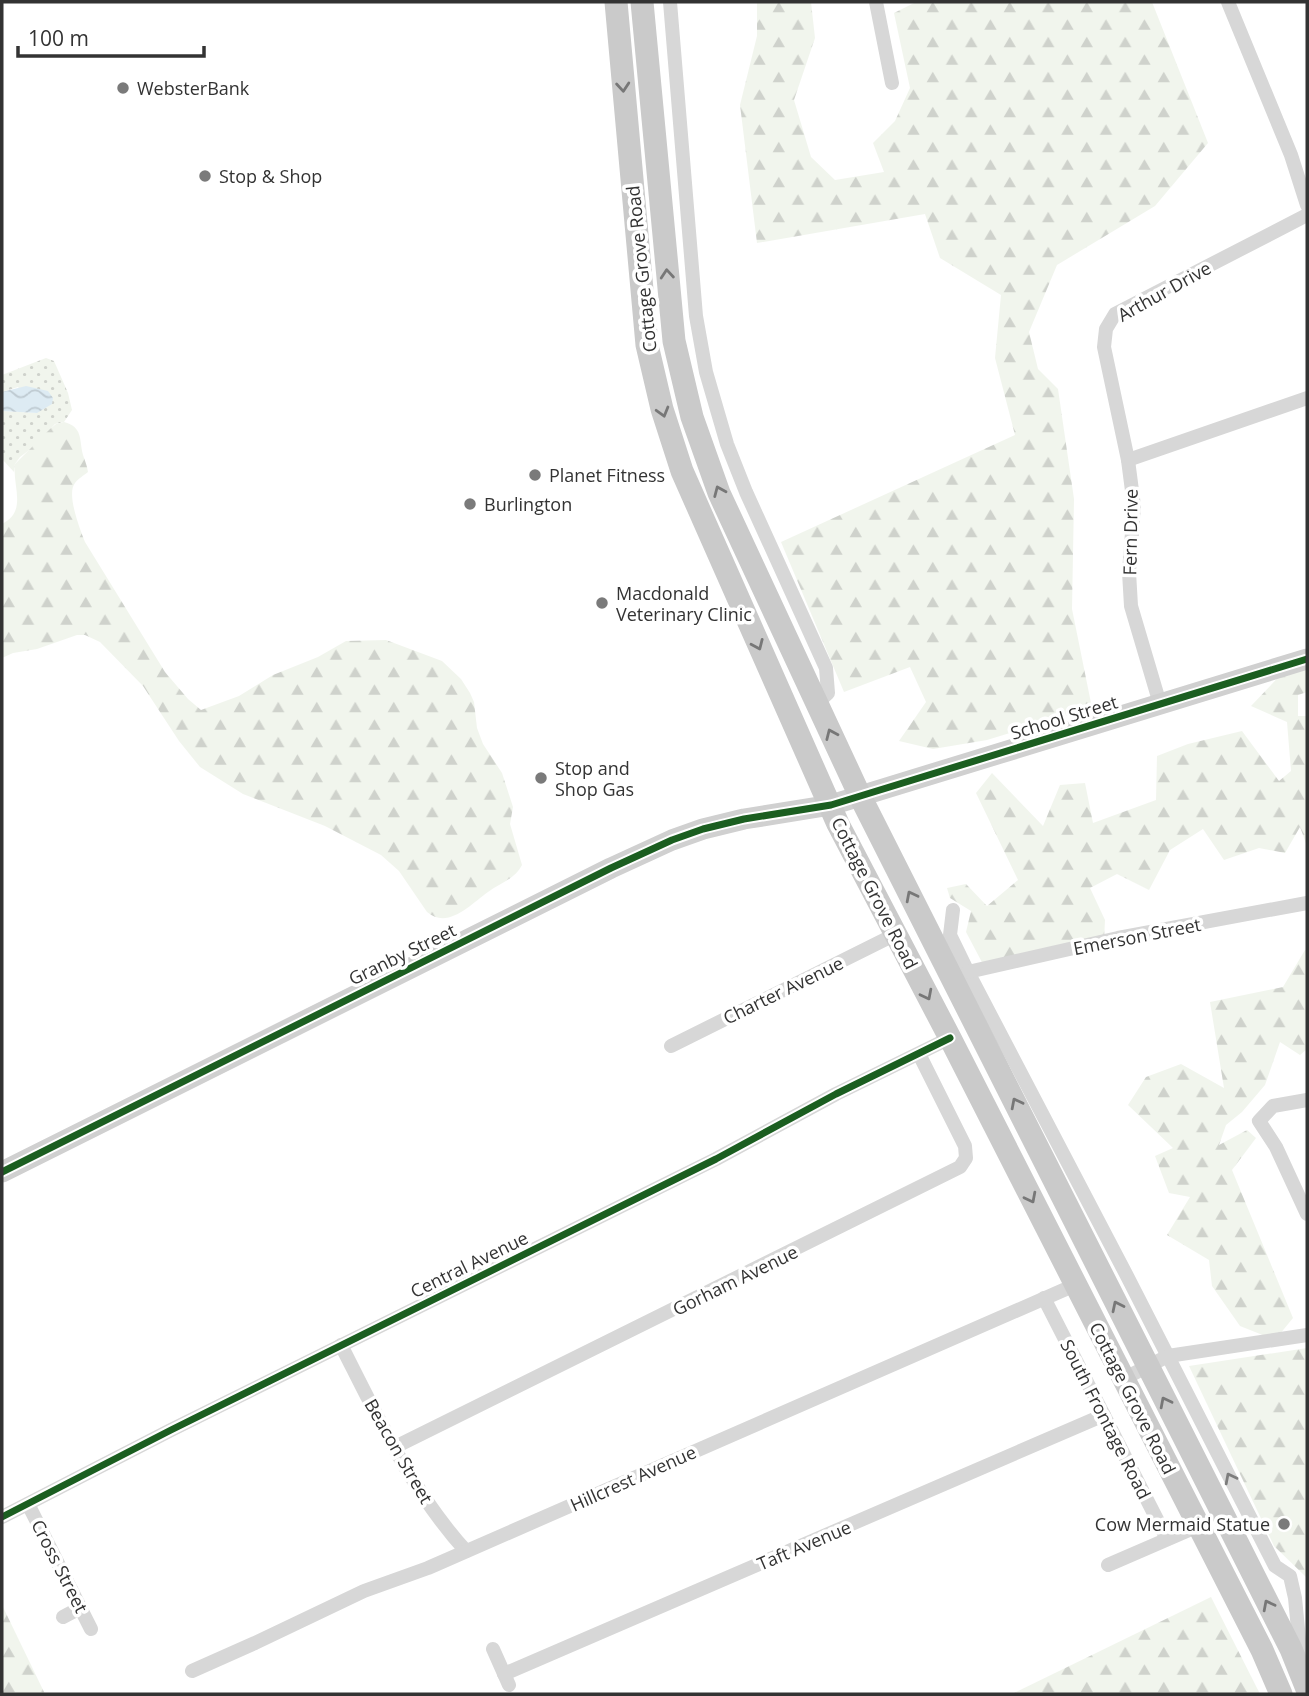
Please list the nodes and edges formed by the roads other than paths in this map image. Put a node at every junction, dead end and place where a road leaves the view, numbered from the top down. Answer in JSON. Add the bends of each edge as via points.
{"nodes":[{"id":1,"x":670,"y":2,"type":"edge"},
{"id":2,"x":876,"y":2,"type":"edge"},
{"id":3,"x":1228,"y":2,"type":"edge"},
{"id":4,"x":643,"y":10,"type":"edge"},
{"id":5,"x":616,"y":11,"type":"edge"},
{"id":6,"x":892,"y":83,"type":"dead end"},
{"id":7,"x":686,"y":200,"type":"junction"},
{"id":8,"x":660,"y":201,"type":"junction"},
{"id":9,"x":1307,"y":205,"type":"edge"},
{"id":10,"x":1307,"y":215,"type":"edge"},
{"id":11,"x":674,"y":341,"type":"junction"},
{"id":12,"x":647,"y":345,"type":"junction"},
{"id":13,"x":1307,"y":398,"type":"edge"},
{"id":14,"x":1128,"y":460,"type":"junction"},
{"id":15,"x":769,"y":543,"type":"junction"},
{"id":16,"x":746,"y":554,"type":"junction"},
{"id":17,"x":1307,"y":659,"type":"edge"},
{"id":18,"x":817,"y":703,"type":"junction"},
{"id":19,"x":1160,"y":705,"type":"junction"},
{"id":20,"x":860,"y":796,"type":"junction"},
{"id":21,"x":831,"y":805,"type":"junction"},
{"id":22,"x":1307,"y":903,"type":"edge"},
{"id":23,"x":953,"y":910,"type":"dead end"},
{"id":24,"x":896,"y":934,"type":"junction"},
{"id":25,"x":968,"y":972,"type":"junction"},
{"id":26,"x":950,"y":1038,"type":"junction"},
{"id":27,"x":671,"y":1046,"type":"dead end"},
{"id":28,"x":919,"y":1054,"type":"junction"},
{"id":29,"x":1307,"y":1100,"type":"edge"},
{"id":30,"x":2,"y":1172,"type":"edge"},
{"id":31,"x":1307,"y":1214,"type":"edge"},
{"id":32,"x":1075,"y":1284,"type":"junction"},
{"id":33,"x":1044,"y":1298,"type":"junction"},
{"id":34,"x":1307,"y":1335,"type":"edge"},
{"id":35,"x":341,"y":1345,"type":"junction"},
{"id":36,"x":1168,"y":1356,"type":"junction"},
{"id":37,"x":1147,"y":1367,"type":"junction"},
{"id":38,"x":1124,"y":1379,"type":"junction"},
{"id":39,"x":1104,"y":1415,"type":"junction"},
{"id":40,"x":395,"y":1447,"type":"junction"},
{"id":41,"x":29,"y":1504,"type":"junction"},
{"id":42,"x":2,"y":1517,"type":"edge"},
{"id":43,"x":1198,"y":1526,"type":"junction"},
{"id":44,"x":1167,"y":1539,"type":"junction"},
{"id":45,"x":466,"y":1551,"type":"junction"},
{"id":46,"x":1108,"y":1565,"type":"dead end"},
{"id":47,"x":80,"y":1608,"type":"junction"},
{"id":48,"x":63,"y":1617,"type":"dead end"},
{"id":49,"x":91,"y":1629,"type":"dead end"},
{"id":50,"x":493,"y":1649,"type":"dead end"},
{"id":51,"x":192,"y":1671,"type":"dead end"},
{"id":52,"x":1305,"y":1684,"type":"edge"},
{"id":53,"x":1281,"y":1694,"type":"edge"}],
"edges":[{"from":1,"to":7,"type":"street"},
{"from":2,"to":6,"type":"street"},
{"from":3,"to":9,"type":"street"},
{"from":4,"to":5,"type":"main road"},
{"from":4,"to":8,"type":"main road","name":"Cottage Grove Road"},
{"from":5,"to":12,"type":"main road","name":"Cottage Grove Road","one_way":true},
{"from":7,"to":8,"type":"street","name":"Cottage Grove Road"},
{"from":7,"to":15,"type":"street","via":[[706,372],[727,444]]},
{"from":11,"to":8,"type":"main road","name":"Cottage Grove Road","one_way":true},
{"from":10,"to":14,"type":"street","name":"Arthur Drive","via":[[1115,314],[1106,329],[1104,347]]},
{"from":11,"to":12,"type":"main road"},
{"from":16,"to":11,"type":"main road","name":"Cottage Grove Road","one_way":true,"via":[[692,417]]},
{"from":12,"to":21,"type":"main road","name":"Cottage Grove Road","one_way":true,"via":[[682,471]]},
{"from":13,"to":14,"type":"street"},
{"from":14,"to":19,"type":"street","name":"Fern Drive","via":[[1134,506],[1130,606]]},
{"from":15,"to":16,"type":"street"},
{"from":15,"to":18,"type":"street","via":[[826,668],[828,693]]},
{"from":16,"to":18,"type":"main road","name":"Cottage Grove Road"},
{"from":17,"to":19,"type":"main road","name":"School Street"},
{"from":20,"to":18,"type":"main road","name":"Cottage Grove Road","one_way":true},
{"from":19,"to":20,"type":"main road","name":"School Street"},
{"from":20,"to":21,"type":"main road","name":"School Street"},
{"from":37,"to":20,"type":"main road","name":"Cottage Grove Road","one_way":true},
{"from":21,"to":24,"type":"main road","name":"Cottage Grove Road"},
{"from":21,"to":30,"type":"main road","name":"Granby Street","via":[[723,824],[650,850]]},
{"from":22,"to":25,"type":"street","name":"Emerson Street"},
{"from":23,"to":25,"type":"street","name":"Cottage Grove Road","via":[[950,935]]},
{"from":24,"to":26,"type":"main road","name":"Cottage Grove Road","one_way":true},
{"from":24,"to":27,"type":"street","name":"Charter Avenue"},
{"from":25,"to":36,"type":"street","name":"Cottage Grove Road"},
{"from":26,"to":28,"type":"street","name":"Central Avenue"},
{"from":26,"to":32,"type":"main road","name":"Cottage Grove Road","one_way":true},
{"from":28,"to":35,"type":"street","name":"Central Avenue"},
{"from":28,"to":40,"type":"street","name":"Gorham Avenue","via":[[964,1143],[966,1158],[960,1167]]},
{"from":29,"to":31,"type":"street","via":[[1273,1107],[1259,1121]]},
{"from":32,"to":33,"type":"street","name":"Hillcrest Avenue"},
{"from":32,"to":38,"type":"main road","name":"Cottage Grove Road"},
{"from":33,"to":39,"type":"street","name":"South Frontage Road"},
{"from":33,"to":45,"type":"street","name":"Hillcrest Avenue"},
{"from":34,"to":36,"type":"street"},
{"from":35,"to":40,"type":"street","name":"Beacon Street"},
{"from":35,"to":41,"type":"street","name":"Central Avenue"},
{"from":36,"to":37,"type":"street"},
{"from":52,"to":36,"type":"street","name":"Cottage Grove Road","one_way":true,"via":[[1290,1576],[1275,1566]]},
{"from":37,"to":38,"type":"street"},
{"from":52,"to":37,"type":"main road","name":"Cottage Grove Road","one_way":true},
{"from":38,"to":43,"type":"main road","name":"Cottage Grove Road"},
{"from":39,"to":44,"type":"street","name":"South Frontage Road"},
{"from":39,"to":50,"type":"street","name":"Taft Avenue","via":[[506,1680]]},
{"from":40,"to":45,"type":"street","name":"Beacon Street","via":[[439,1519]]},
{"from":41,"to":42,"type":"street","name":"Central Avenue"},
{"from":41,"to":47,"type":"street","name":"Cross Street"},
{"from":43,"to":44,"type":"street"},
{"from":43,"to":53,"type":"main road","name":"Cottage Grove Road"},
{"from":44,"to":46,"type":"street"},
{"from":45,"to":51,"type":"street","name":"Hillcrest Avenue","via":[[364,1591]]},
{"from":47,"to":48,"type":"street"},
{"from":47,"to":49,"type":"street","name":"Cross Street"}]}
